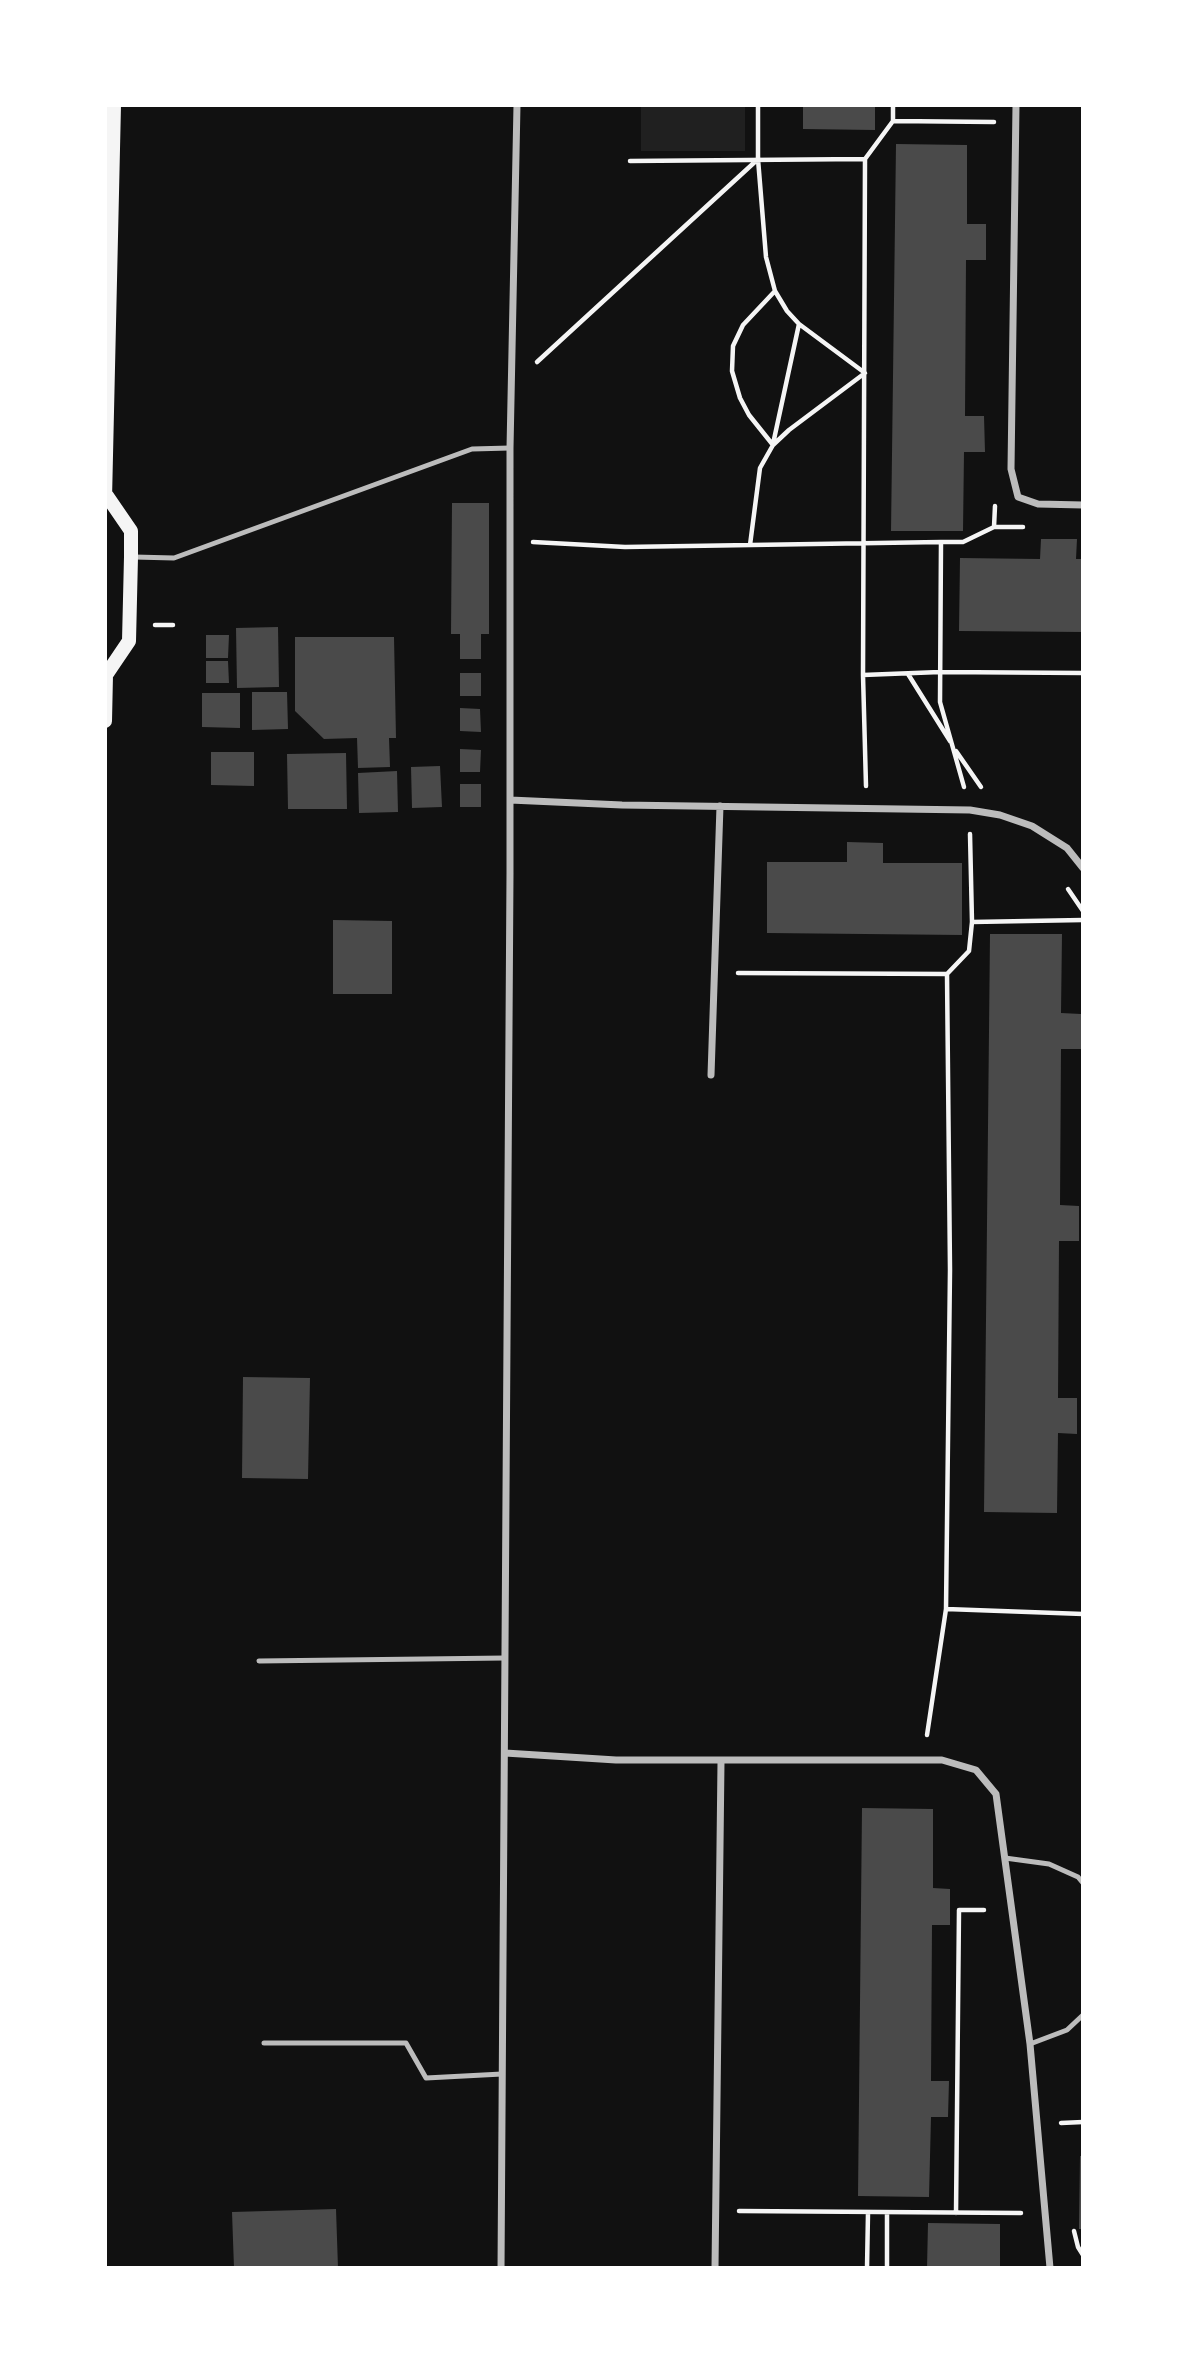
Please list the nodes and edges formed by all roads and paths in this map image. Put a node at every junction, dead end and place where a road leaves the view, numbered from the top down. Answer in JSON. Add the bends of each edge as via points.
{"nodes":[{"id":1,"x":114,"y":105,"type":"edge"},
{"id":2,"x":517,"y":105,"type":"edge"},
{"id":3,"x":758,"y":105,"type":"edge"},
{"id":4,"x":893,"y":105,"type":"edge"},
{"id":5,"x":1016,"y":105,"type":"edge"},
{"id":6,"x":893,"y":121,"type":"junction"},
{"id":7,"x":1016,"y":122,"type":"junction"},
{"id":8,"x":758,"y":159,"type":"junction"},
{"id":9,"x":865,"y":159,"type":"junction"},
{"id":10,"x":630,"y":161,"type":"dead end"},
{"id":11,"x":109,"y":199,"type":"edge"},
{"id":12,"x":775,"y":291,"type":"junction"},
{"id":13,"x":799,"y":324,"type":"junction"},
{"id":14,"x":865,"y":373,"type":"junction"},
{"id":15,"x":512,"y":388,"type":"junction"},
{"id":16,"x":773,"y":445,"type":"junction"},
{"id":17,"x":510,"y":448,"type":"junction"},
{"id":18,"x":106,"y":498,"type":"edge"},
{"id":19,"x":1083,"y":505,"type":"edge"},
{"id":20,"x":1032,"y":527,"type":"dead end"},
{"id":21,"x":510,"y":539,"type":"junction"},
{"id":22,"x":941,"y":542,"type":"junction"},
{"id":23,"x":864,"y":544,"type":"junction"},
{"id":24,"x":750,"y":545,"type":"junction"},
{"id":25,"x":131,"y":557,"type":"junction"},
{"id":26,"x":151,"y":624,"type":"dead end"},
{"id":27,"x":173,"y":625,"type":"dead end"},
{"id":28,"x":940,"y":672,"type":"junction"},
{"id":29,"x":908,"y":673,"type":"junction"},
{"id":30,"x":1083,"y":673,"type":"edge"},
{"id":31,"x":105,"y":674,"type":"edge"},
{"id":32,"x":863,"y":675,"type":"junction"},
{"id":33,"x":105,"y":722,"type":"edge"},
{"id":34,"x":954,"y":747,"type":"junction"},
{"id":35,"x":510,"y":800,"type":"junction"},
{"id":36,"x":720,"y":806,"type":"junction"},
{"id":37,"x":866,"y":808,"type":"junction"},
{"id":38,"x":970,"y":810,"type":"junction"},
{"id":39,"x":1000,"y":815,"type":"junction"},
{"id":40,"x":957,"y":834,"type":"dead end"},
{"id":41,"x":970,"y":834,"type":"junction"},
{"id":42,"x":979,"y":834,"type":"dead end"},
{"id":43,"x":1083,"y":868,"type":"edge"},
{"id":44,"x":1065,"y":884,"type":"dead end"},
{"id":45,"x":1083,"y":911,"type":"edge"},
{"id":46,"x":1083,"y":920,"type":"edge"},
{"id":47,"x":972,"y":922,"type":"junction"},
{"id":48,"x":713,"y":973,"type":"junction"},
{"id":49,"x":947,"y":974,"type":"junction"},
{"id":50,"x":711,"y":1075,"type":"dead end"},
{"id":51,"x":946,"y":1609,"type":"junction"},
{"id":52,"x":1083,"y":1614,"type":"edge"},
{"id":53,"x":505,"y":1658,"type":"junction"},
{"id":54,"x":259,"y":1661,"type":"dead end"},
{"id":55,"x":505,"y":1753,"type":"junction"},
{"id":56,"x":922,"y":1761,"type":"junction"},
{"id":57,"x":721,"y":1762,"type":"junction"},
{"id":58,"x":1005,"y":1858,"type":"junction"},
{"id":59,"x":1083,"y":1883,"type":"edge"},
{"id":60,"x":984,"y":1910,"type":"dead end"},
{"id":61,"x":1083,"y":2015,"type":"edge"},
{"id":62,"x":264,"y":2043,"type":"dead end"},
{"id":63,"x":1031,"y":2044,"type":"junction"},
{"id":64,"x":502,"y":2074,"type":"junction"},
{"id":65,"x":1083,"y":2122,"type":"edge"},
{"id":66,"x":1061,"y":2123,"type":"dead end"},
{"id":67,"x":716,"y":2211,"type":"junction"},
{"id":68,"x":868,"y":2213,"type":"junction"},
{"id":69,"x":887,"y":2213,"type":"junction"},
{"id":70,"x":957,"y":2213,"type":"junction"},
{"id":71,"x":1046,"y":2214,"type":"junction"},
{"id":72,"x":501,"y":2268,"type":"edge"},
{"id":73,"x":715,"y":2268,"type":"edge"},
{"id":74,"x":867,"y":2268,"type":"edge"},
{"id":75,"x":887,"y":2268,"type":"edge"},
{"id":76,"x":1050,"y":2268,"type":"edge"}],
"edges":[{"from":1,"to":11,"type":"main road"},
{"from":2,"to":15,"type":"street"},
{"from":3,"to":8,"type":"path"},
{"from":4,"to":6,"type":"path"},
{"from":5,"to":7,"type":"street"},
{"from":6,"to":7,"type":"path"},
{"from":6,"to":9,"type":"path"},
{"from":7,"to":19,"type":"street","via":[[1011,469],[1018,497],[1038,505]]},
{"from":8,"to":9,"type":"path"},
{"from":8,"to":10,"type":"path"},
{"from":8,"to":12,"type":"path","via":[[766,257]]},
{"from":8,"to":15,"type":"path"},
{"from":9,"to":14,"type":"path"},
{"from":11,"to":18,"type":"main road"},
{"from":12,"to":13,"type":"path"},
{"from":12,"to":16,"type":"path","via":[[743,325],[733,346],[732,371],[749,415]]},
{"from":13,"to":14,"type":"path"},
{"from":13,"to":16,"type":"path"},
{"from":14,"to":16,"type":"path"},
{"from":14,"to":23,"type":"path"},
{"from":15,"to":17,"type":"street"},
{"from":16,"to":24,"type":"path","via":[[760,468]]},
{"from":17,"to":21,"type":"street"},
{"from":17,"to":25,"type":"lane","via":[[472,449],[174,558]]},
{"from":18,"to":25,"type":"main road","via":[[131,531]]},
{"from":20,"to":22,"type":"path","via":[[994,527],[964,542]]},
{"from":21,"to":24,"type":"path","via":[[625,547]]},
{"from":21,"to":35,"type":"street"},
{"from":22,"to":23,"type":"path"},
{"from":22,"to":28,"type":"path"},
{"from":23,"to":24,"type":"path"},
{"from":23,"to":32,"type":"path"},
{"from":25,"to":31,"type":"main road","via":[[129,641]]},
{"from":26,"to":27,"type":"path"},
{"from":28,"to":29,"type":"path"},
{"from":28,"to":30,"type":"path"},
{"from":28,"to":34,"type":"path","via":[[940,702]]},
{"from":29,"to":32,"type":"path"},
{"from":29,"to":34,"type":"path"},
{"from":31,"to":33,"type":"main road"},
{"from":32,"to":37,"type":"path"},
{"from":34,"to":38,"type":"path"},
{"from":34,"to":39,"type":"path"},
{"from":35,"to":36,"type":"street"},
{"from":35,"to":53,"type":"street"},
{"from":36,"to":37,"type":"street"},
{"from":36,"to":48,"type":"street"},
{"from":37,"to":38,"type":"street"},
{"from":38,"to":39,"type":"street"},
{"from":38,"to":41,"type":"path"},
{"from":39,"to":43,"type":"street","via":[[1032,826],[1067,848]]},
{"from":40,"to":41,"type":"path"},
{"from":41,"to":42,"type":"path"},
{"from":41,"to":47,"type":"path"},
{"from":44,"to":45,"type":"path"},
{"from":46,"to":47,"type":"path"},
{"from":47,"to":49,"type":"path","via":[[970,951]]},
{"from":48,"to":49,"type":"path"},
{"from":48,"to":50,"type":"street"},
{"from":49,"to":51,"type":"path"},
{"from":51,"to":52,"type":"path"},
{"from":51,"to":56,"type":"path"},
{"from":53,"to":54,"type":"lane"},
{"from":53,"to":55,"type":"street"},
{"from":55,"to":57,"type":"street"},
{"from":55,"to":64,"type":"street"},
{"from":56,"to":57,"type":"street"},
{"from":56,"to":58,"type":"street","via":[[942,1760],[976,1770],[996,1794]]},
{"from":57,"to":67,"type":"street"},
{"from":58,"to":59,"type":"lane","via":[[1049,1864]]},
{"from":58,"to":63,"type":"street"},
{"from":60,"to":70,"type":"path","via":[[960,1910]]},
{"from":61,"to":63,"type":"lane","via":[[1068,2030]]},
{"from":62,"to":64,"type":"lane","via":[[406,2043],[426,2078]]},
{"from":63,"to":71,"type":"street"},
{"from":64,"to":72,"type":"street"},
{"from":65,"to":66,"type":"path"},
{"from":67,"to":68,"type":"path"},
{"from":67,"to":73,"type":"street"},
{"from":68,"to":69,"type":"path"},
{"from":68,"to":74,"type":"path"},
{"from":69,"to":70,"type":"path"},
{"from":69,"to":75,"type":"path"},
{"from":70,"to":71,"type":"path"},
{"from":71,"to":76,"type":"street"}]}
